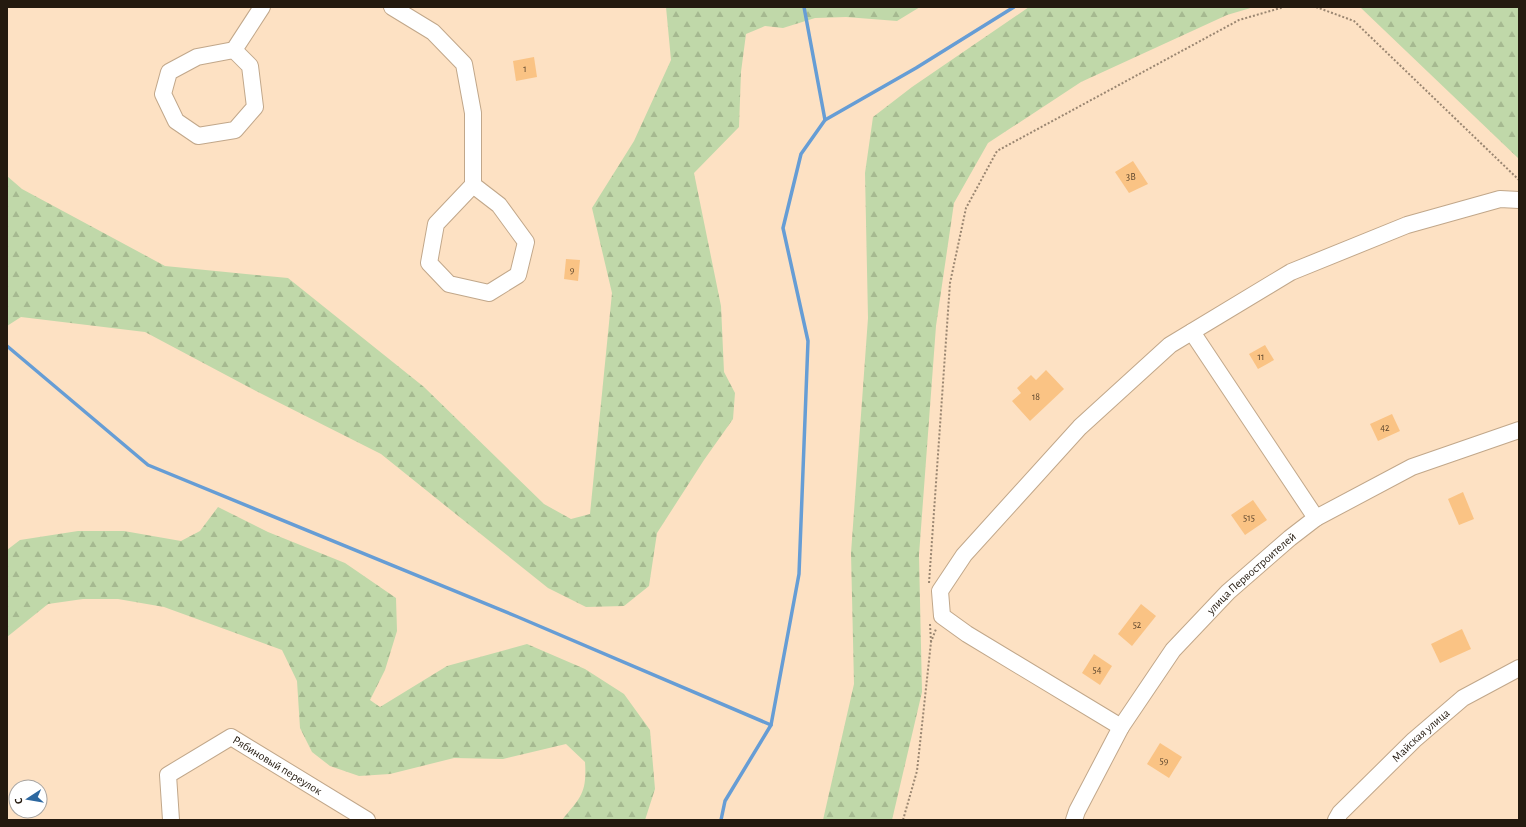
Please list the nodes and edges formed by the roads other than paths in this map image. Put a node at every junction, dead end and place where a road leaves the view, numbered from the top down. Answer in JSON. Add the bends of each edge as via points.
{"nodes":[{"id":1,"x":262,"y":7,"type":"edge"},
{"id":2,"x":392,"y":7,"type":"edge"},
{"id":3,"x":408,"y":12,"type":"edge"},
{"id":4,"x":234,"y":50,"type":"junction"},
{"id":5,"x":473,"y":185,"type":"junction"},
{"id":6,"x":1519,"y":200,"type":"edge"},
{"id":7,"x":1192,"y":332,"type":"junction"},
{"id":8,"x":1519,"y":430,"type":"edge"},
{"id":9,"x":1316,"y":518,"type":"junction"},
{"id":10,"x":1519,"y":668,"type":"edge"},
{"id":11,"x":1121,"y":727,"type":"junction"},
{"id":12,"x":171,"y":820,"type":"edge"},
{"id":13,"x":367,"y":820,"type":"edge"},
{"id":14,"x":1074,"y":820,"type":"edge"},
{"id":15,"x":1336,"y":820,"type":"edge"}],
"edges":[{"from":1,"to":4,"type":"street"},
{"from":2,"to":3,"type":"street"},
{"from":3,"to":5,"type":"street","via":[[433,32],[464,64],[473,113]]},
{"from":4,"to":4,"type":"street","via":[[197,57],[169,72],[163,94],[176,121],[198,136],[234,130],[255,107],[250,66]]},
{"from":5,"to":5,"type":"street","via":[[436,224],[429,263],[449,284],[488,293],[518,275],[526,242],[499,205]]},
{"from":6,"to":7,"type":"street","via":[[1500,199],[1407,224],[1291,272]]},
{"from":7,"to":9,"type":"street"},
{"from":7,"to":11,"type":"street","via":[[1170,345],[1080,427],[964,555],[940,591],[936,618]]},
{"from":8,"to":9,"type":"street","name":"улица Первостроителей","via":[[1412,467]]},
{"from":9,"to":11,"type":"street","name":"улица Первостроителей","via":[[1228,592],[1173,650]]},
{"from":10,"to":15,"type":"street","name":"Майская улица","via":[[1463,698],[1414,740],[1340,813]]},
{"from":11,"to":14,"type":"street","name":"улица Первостроителей"},
{"from":12,"to":13,"type":"street","name":"Рябиновый переулок","via":[[168,775],[231,737]]}]}
